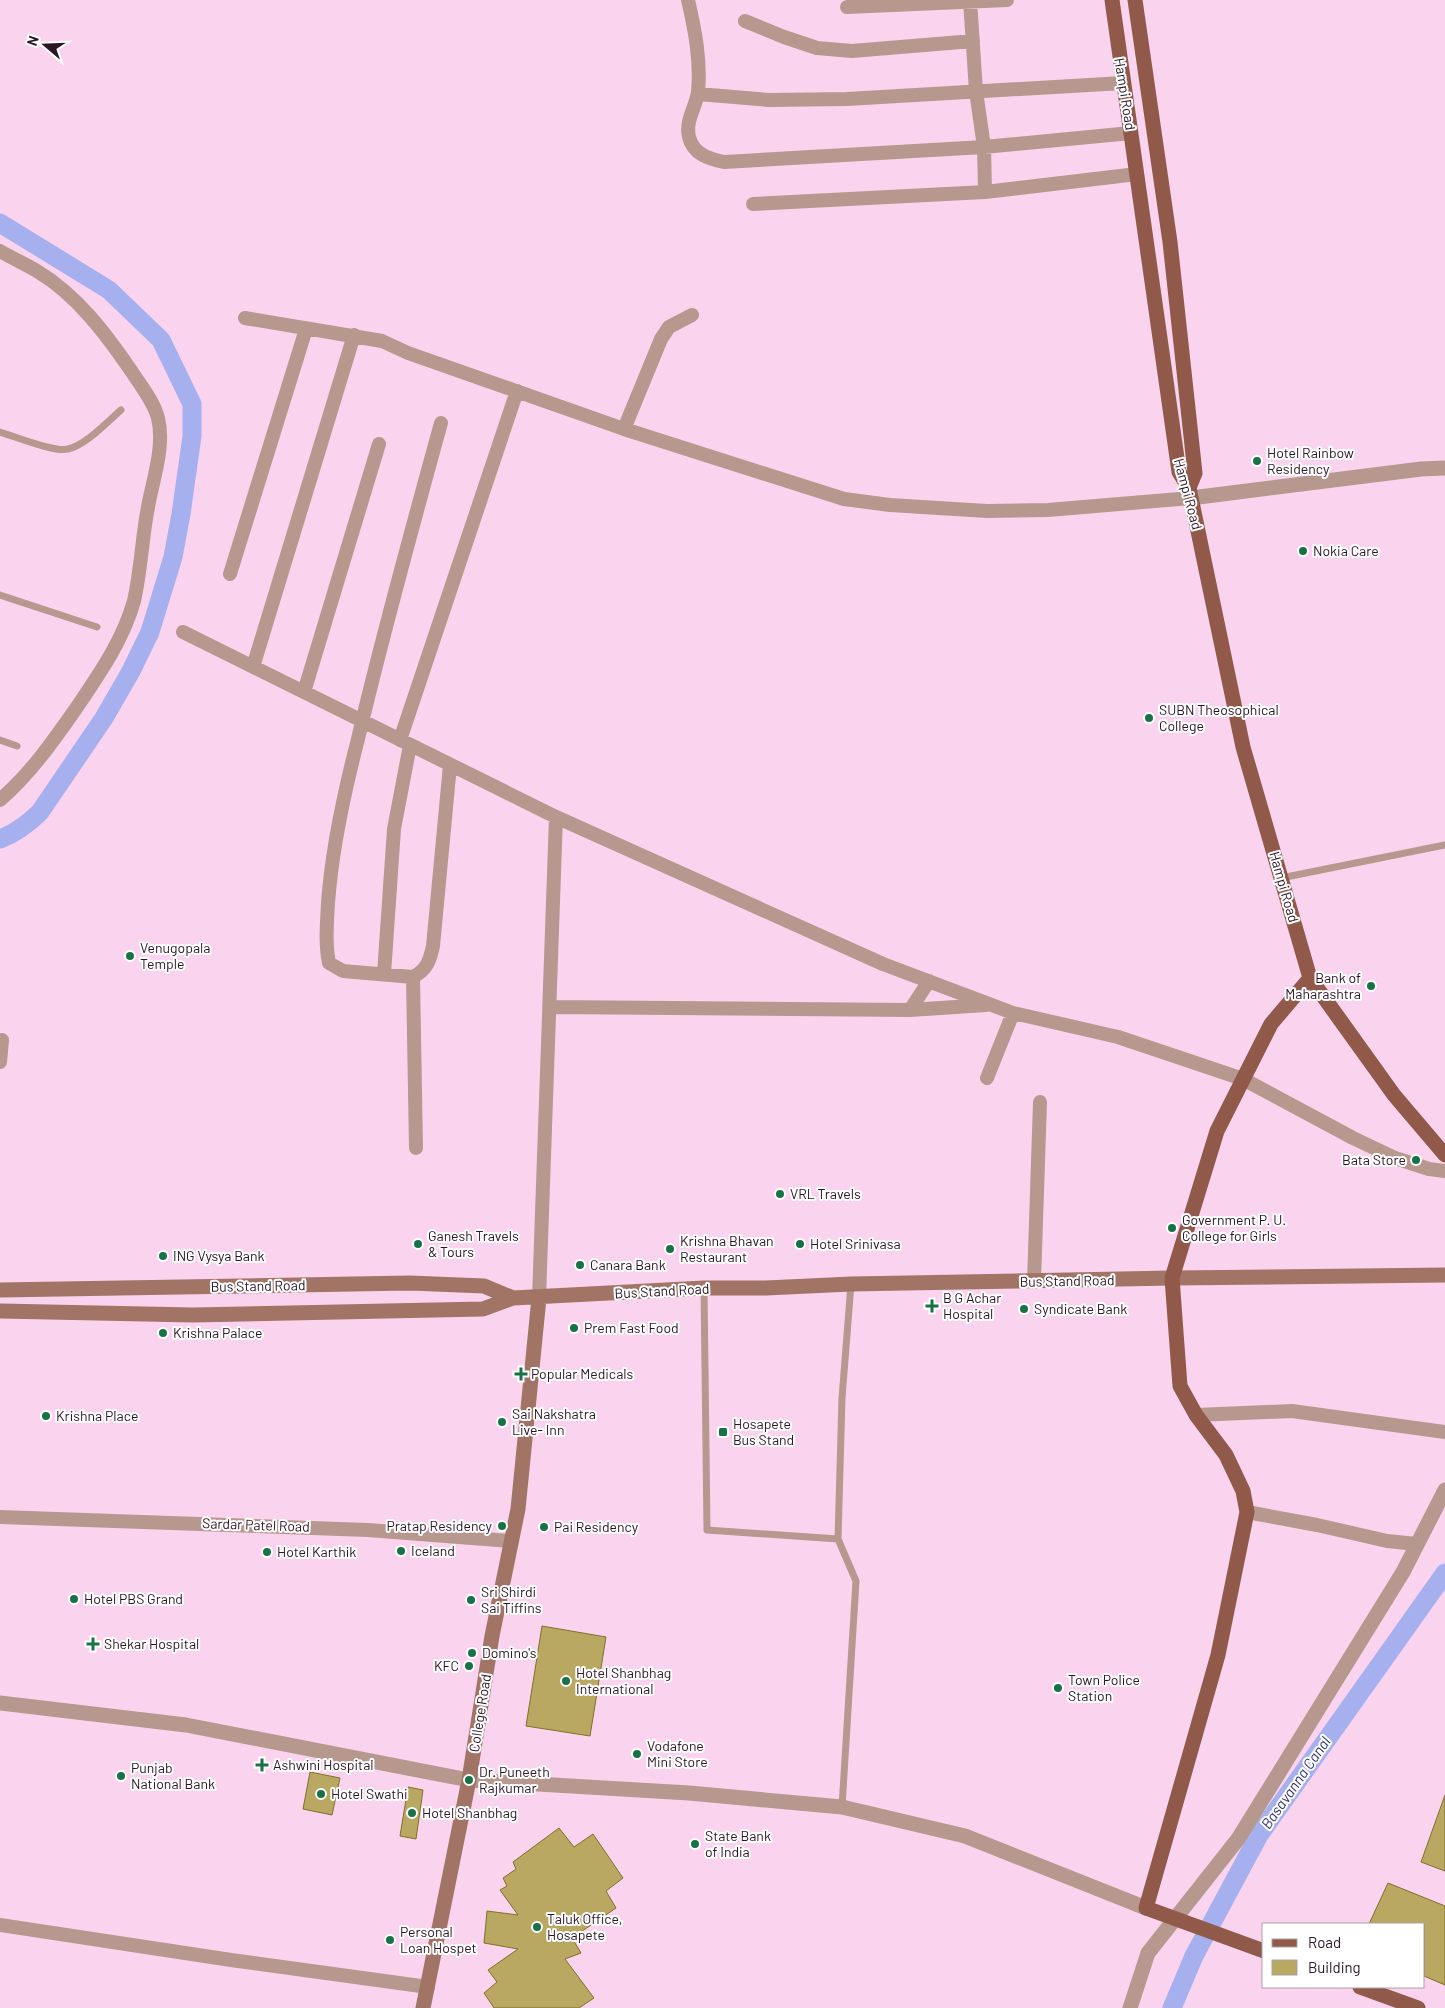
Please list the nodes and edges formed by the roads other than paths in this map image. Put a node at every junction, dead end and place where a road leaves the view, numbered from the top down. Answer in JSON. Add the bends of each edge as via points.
{"nodes":[{"id":1,"x":688,"y":0,"type":"edge"},
{"id":2,"x":970,"y":0,"type":"edge"},
{"id":3,"x":1007,"y":0,"type":"edge"},
{"id":4,"x":1112,"y":0,"type":"edge"},
{"id":5,"x":1136,"y":0,"type":"edge"},
{"id":6,"x":847,"y":7,"type":"dead end"},
{"id":7,"x":746,"y":21,"type":"dead end"},
{"id":8,"x":973,"y":40,"type":"junction"},
{"id":9,"x":1123,"y":83,"type":"junction"},
{"id":10,"x":976,"y":91,"type":"junction"},
{"id":11,"x":698,"y":94,"type":"junction"},
{"id":12,"x":1131,"y":133,"type":"junction"},
{"id":13,"x":984,"y":147,"type":"junction"},
{"id":14,"x":1137,"y":174,"type":"junction"},
{"id":15,"x":985,"y":192,"type":"junction"},
{"id":16,"x":753,"y":204,"type":"dead end"},
{"id":17,"x":0,"y":251,"type":"edge"},
{"id":18,"x":692,"y":315,"type":"dead end"},
{"id":19,"x":245,"y":318,"type":"dead end"},
{"id":20,"x":306,"y":329,"type":"junction"},
{"id":21,"x":354,"y":335,"type":"junction"},
{"id":22,"x":517,"y":391,"type":"junction"},
{"id":23,"x":122,"y":410,"type":"dead end"},
{"id":24,"x":441,"y":422,"type":"dead end"},
{"id":25,"x":624,"y":429,"type":"junction"},
{"id":26,"x":0,"y":432,"type":"edge"},
{"id":27,"x":379,"y":444,"type":"dead end"},
{"id":28,"x":1445,"y":468,"type":"edge"},
{"id":29,"x":1190,"y":493,"type":"junction"},
{"id":30,"x":230,"y":574,"type":"dead end"},
{"id":31,"x":0,"y":595,"type":"edge"},
{"id":32,"x":97,"y":627,"type":"dead end"},
{"id":33,"x":183,"y":632,"type":"dead end"},
{"id":34,"x":253,"y":667,"type":"junction"},
{"id":35,"x":304,"y":692,"type":"junction"},
{"id":36,"x":362,"y":721,"type":"junction"},
{"id":37,"x":0,"y":740,"type":"edge"},
{"id":38,"x":405,"y":742,"type":"junction"},
{"id":39,"x":18,"y":746,"type":"dead end"},
{"id":40,"x":450,"y":765,"type":"junction"},
{"id":41,"x":0,"y":800,"type":"edge"},
{"id":42,"x":556,"y":817,"type":"junction"},
{"id":43,"x":1445,"y":845,"type":"edge"},
{"id":44,"x":1281,"y":878,"type":"junction"},
{"id":45,"x":384,"y":974,"type":"junction"},
{"id":46,"x":413,"y":977,"type":"junction"},
{"id":47,"x":1310,"y":978,"type":"junction"},
{"id":48,"x":929,"y":980,"type":"junction"},
{"id":49,"x":992,"y":1005,"type":"junction"},
{"id":50,"x":550,"y":1007,"type":"junction"},
{"id":51,"x":910,"y":1010,"type":"junction"},
{"id":52,"x":1013,"y":1013,"type":"junction"},
{"id":53,"x":2,"y":1040,"type":"dead end"},
{"id":54,"x":0,"y":1062,"type":"edge"},
{"id":55,"x":987,"y":1078,"type":"dead end"},
{"id":56,"x":1243,"y":1079,"type":"junction"},
{"id":57,"x":1040,"y":1102,"type":"dead end"},
{"id":58,"x":416,"y":1148,"type":"dead end"},
{"id":59,"x":1445,"y":1155,"type":"edge"},
{"id":60,"x":1445,"y":1171,"type":"edge"},
{"id":61,"x":1445,"y":1276,"type":"edge"},
{"id":62,"x":1172,"y":1278,"type":"junction"},
{"id":63,"x":1034,"y":1282,"type":"junction"},
{"id":64,"x":851,"y":1284,"type":"junction"},
{"id":65,"x":704,"y":1288,"type":"junction"},
{"id":66,"x":0,"y":1290,"type":"edge"},
{"id":67,"x":513,"y":1298,"type":"junction"},
{"id":68,"x":539,"y":1298,"type":"junction"},
{"id":69,"x":0,"y":1311,"type":"edge"},
{"id":70,"x":1196,"y":1415,"type":"junction"},
{"id":71,"x":1445,"y":1432,"type":"edge"},
{"id":72,"x":1445,"y":1490,"type":"edge"},
{"id":73,"x":1247,"y":1512,"type":"junction"},
{"id":74,"x":0,"y":1517,"type":"edge"},
{"id":75,"x":838,"y":1538,"type":"junction"},
{"id":76,"x":511,"y":1541,"type":"junction"},
{"id":77,"x":1417,"y":1544,"type":"junction"},
{"id":78,"x":0,"y":1703,"type":"edge"},
{"id":79,"x":469,"y":1780,"type":"junction"},
{"id":80,"x":842,"y":1807,"type":"junction"},
{"id":81,"x":1146,"y":1908,"type":"junction"},
{"id":82,"x":1180,"y":1921,"type":"junction"},
{"id":83,"x":0,"y":1925,"type":"edge"},
{"id":84,"x":1262,"y":1950,"type":"edge"},
{"id":85,"x":428,"y":1987,"type":"junction"},
{"id":86,"x":1363,"y":1988,"type":"edge"},
{"id":87,"x":423,"y":2008,"type":"edge"},
{"id":88,"x":1130,"y":2008,"type":"edge"},
{"id":89,"x":1418,"y":2008,"type":"edge"}],
"edges":[{"from":1,"to":11,"type":"street","via":[[696,30]]},
{"from":2,"to":3,"type":"street"},
{"from":2,"to":6,"type":"street"},
{"from":2,"to":8,"type":"street"},
{"from":4,"to":9,"type":"main road","name":"Hampi Road"},
{"from":5,"to":29,"type":"main road","via":[[1170,242],[1195,473]]},
{"from":7,"to":8,"type":"street","via":[[817,48],[852,51]]},
{"from":8,"to":10,"type":"street"},
{"from":9,"to":10,"type":"street"},
{"from":9,"to":12,"type":"main road","name":"Hampi Road"},
{"from":10,"to":11,"type":"street","via":[[838,100],[769,100]]},
{"from":10,"to":13,"type":"street"},
{"from":11,"to":13,"type":"street","via":[[689,123],[689,137],[698,152],[710,160],[724,162]]},
{"from":12,"to":13,"type":"street"},
{"from":12,"to":14,"type":"main road","name":"Hampi Road"},
{"from":13,"to":15,"type":"street"},
{"from":14,"to":15,"type":"street"},
{"from":14,"to":29,"type":"main road","name":"Hampi Road","via":[[1179,472]]},
{"from":15,"to":16,"type":"street"},
{"from":17,"to":41,"type":"street","via":[[38,271],[76,301],[96,323],[148,396],[158,416],[161,438],[134,600],[125,626],[99,675],[42,755]]},
{"from":18,"to":25,"type":"street","via":[[670,327],[661,339]]},
{"from":19,"to":20,"type":"street"},
{"from":20,"to":21,"type":"street"},
{"from":20,"to":30,"type":"street"},
{"from":21,"to":22,"type":"street","via":[[382,341]]},
{"from":21,"to":34,"type":"street"},
{"from":22,"to":25,"type":"street"},
{"from":22,"to":38,"type":"street"},
{"from":23,"to":26,"type":"lane","via":[[80,444],[66,450]]},
{"from":24,"to":36,"type":"street"},
{"from":25,"to":29,"type":"street","via":[[844,499],[890,506],[987,511],[1048,510]]},
{"from":27,"to":35,"type":"street"},
{"from":28,"to":29,"type":"street"},
{"from":29,"to":44,"type":"main road","name":"Hampi Road","via":[[1243,747]]},
{"from":31,"to":32,"type":"lane"},
{"from":33,"to":34,"type":"street"},
{"from":34,"to":35,"type":"street"},
{"from":35,"to":36,"type":"street"},
{"from":36,"to":38,"type":"street"},
{"from":36,"to":45,"type":"street","via":[[330,869],[328,955],[330,963],[343,971]]},
{"from":37,"to":39,"type":"lane"},
{"from":38,"to":40,"type":"street"},
{"from":38,"to":45,"type":"street","via":[[394,829]]},
{"from":40,"to":42,"type":"street"},
{"from":40,"to":46,"type":"street","via":[[433,946],[426,967]]},
{"from":42,"to":48,"type":"street","via":[[883,964]]},
{"from":42,"to":50,"type":"street"},
{"from":43,"to":44,"type":"lane"},
{"from":44,"to":47,"type":"main road","name":"Hampi Road"},
{"from":45,"to":46,"type":"street"},
{"from":46,"to":58,"type":"street"},
{"from":47,"to":56,"type":"main road","via":[[1271,1024]]},
{"from":47,"to":59,"type":"main road","name":"Hampi Road","via":[[1394,1095]]},
{"from":48,"to":49,"type":"street"},
{"from":48,"to":51,"type":"street"},
{"from":49,"to":51,"type":"street"},
{"from":49,"to":52,"type":"street"},
{"from":50,"to":51,"type":"street"},
{"from":50,"to":68,"type":"street"},
{"from":52,"to":55,"type":"street"},
{"from":52,"to":56,"type":"street","via":[[1118,1037]]},
{"from":53,"to":54,"type":"street"},
{"from":56,"to":60,"type":"street","via":[[1395,1158]]},
{"from":56,"to":62,"type":"main road","via":[[1217,1131]]},
{"from":57,"to":63,"type":"street"},
{"from":61,"to":62,"type":"main road","name":"Bus Stand Road"},
{"from":62,"to":63,"type":"main road","name":"Bus Stand Road"},
{"from":62,"to":70,"type":"main road","via":[[1180,1386]]},
{"from":63,"to":64,"type":"main road","name":"Bus Stand Road"},
{"from":64,"to":65,"type":"main road","name":"Bus Stand Road"},
{"from":64,"to":75,"type":"lane","via":[[842,1398]]},
{"from":65,"to":68,"type":"main road","name":"Bus Stand Road"},
{"from":65,"to":75,"type":"lane","via":[[707,1530]]},
{"from":66,"to":67,"type":"main road","name":"Bus Stand Road","via":[[410,1283],[484,1286]]},
{"from":67,"to":68,"type":"main road","name":"Bus Stand Road"},
{"from":67,"to":69,"type":"main road","name":"Bus Stand Road","via":[[483,1309],[193,1314]]},
{"from":68,"to":76,"type":"main road","name":"College Road","via":[[518,1509]]},
{"from":70,"to":71,"type":"street","via":[[1292,1411]]},
{"from":70,"to":73,"type":"main road","via":[[1226,1455],[1243,1491]]},
{"from":72,"to":77,"type":"street"},
{"from":73,"to":77,"type":"street","via":[[1386,1541]]},
{"from":73,"to":81,"type":"main road","via":[[1218,1655]]},
{"from":74,"to":76,"type":"street","name":"Sardar Patel Road","via":[[368,1530]]},
{"from":75,"to":80,"type":"lane","via":[[856,1581]]},
{"from":76,"to":79,"type":"main road","name":"College Road"},
{"from":77,"to":82,"type":"street","via":[[1403,1572],[1238,1839]]},
{"from":78,"to":79,"type":"street","via":[[186,1725]]},
{"from":79,"to":80,"type":"street","via":[[689,1793]]},
{"from":79,"to":85,"type":"main road","name":"College Road"},
{"from":80,"to":81,"type":"street","via":[[965,1836]]},
{"from":81,"to":82,"type":"main road"},
{"from":82,"to":84,"type":"main road"},
{"from":82,"to":88,"type":"street","via":[[1148,1953]]},
{"from":83,"to":85,"type":"street"},
{"from":85,"to":87,"type":"main road","name":"College Road"},
{"from":86,"to":89,"type":"main road"}]}
